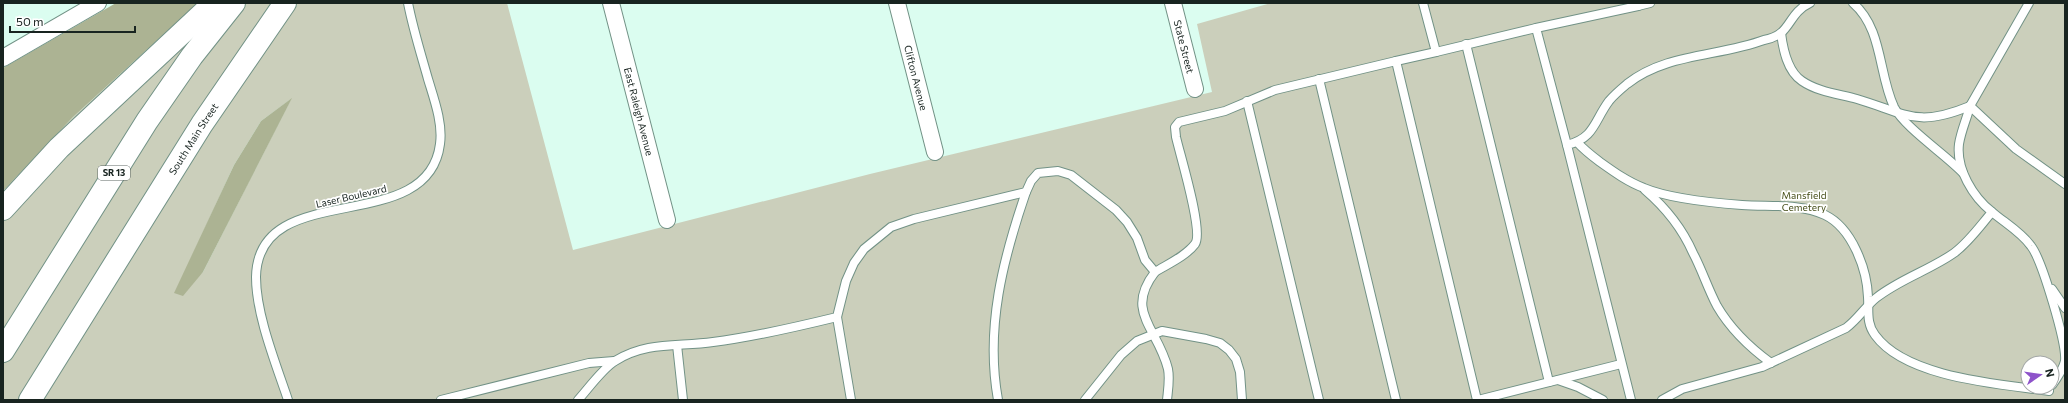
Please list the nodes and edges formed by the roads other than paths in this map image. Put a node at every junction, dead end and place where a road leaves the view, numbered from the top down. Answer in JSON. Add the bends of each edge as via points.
{"nodes":[{"id":1,"x":98,"y":3,"type":"edge"},
{"id":2,"x":214,"y":3,"type":"edge"},
{"id":3,"x":234,"y":3,"type":"edge"},
{"id":4,"x":285,"y":3,"type":"edge"},
{"id":5,"x":408,"y":3,"type":"edge"},
{"id":6,"x":611,"y":3,"type":"edge"},
{"id":7,"x":897,"y":3,"type":"edge"},
{"id":8,"x":1173,"y":3,"type":"edge"},
{"id":9,"x":1423,"y":3,"type":"edge"},
{"id":10,"x":1650,"y":3,"type":"edge"},
{"id":11,"x":1810,"y":3,"type":"edge"},
{"id":12,"x":1854,"y":3,"type":"edge"},
{"id":13,"x":2028,"y":3,"type":"edge"},
{"id":14,"x":1637,"y":4,"type":"edge"},
{"id":15,"x":1536,"y":28,"type":"junction"},
{"id":16,"x":1781,"y":32,"type":"junction"},
{"id":17,"x":1466,"y":44,"type":"junction"},
{"id":18,"x":1436,"y":52,"type":"junction"},
{"id":19,"x":3,"y":58,"type":"edge"},
{"id":20,"x":1396,"y":61,"type":"junction"},
{"id":21,"x":1319,"y":79,"type":"junction"},
{"id":22,"x":1195,"y":89,"type":"dead end"},
{"id":23,"x":1247,"y":101,"type":"junction"},
{"id":24,"x":1970,"y":106,"type":"junction"},
{"id":25,"x":1899,"y":114,"type":"junction"},
{"id":26,"x":1577,"y":142,"type":"junction"},
{"id":27,"x":1567,"y":145,"type":"junction"},
{"id":28,"x":935,"y":152,"type":"dead end"},
{"id":29,"x":1966,"y":176,"type":"junction"},
{"id":30,"x":2065,"y":184,"type":"edge"},
{"id":31,"x":1643,"y":188,"type":"junction"},
{"id":32,"x":1026,"y":192,"type":"junction"},
{"id":33,"x":3,"y":209,"type":"edge"},
{"id":34,"x":1992,"y":212,"type":"junction"},
{"id":35,"x":667,"y":220,"type":"dead end"},
{"id":36,"x":1155,"y":272,"type":"junction"},
{"id":37,"x":2046,"y":279,"type":"junction"},
{"id":38,"x":1868,"y":306,"type":"junction"},
{"id":39,"x":2065,"y":308,"type":"edge"},
{"id":40,"x":837,"y":317,"type":"junction"},
{"id":41,"x":1154,"y":333,"type":"junction"},
{"id":42,"x":678,"y":345,"type":"junction"},
{"id":43,"x":3,"y":351,"type":"edge"},
{"id":44,"x":614,"y":361,"type":"junction"},
{"id":45,"x":1771,"y":363,"type":"junction"},
{"id":46,"x":1621,"y":364,"type":"junction"},
{"id":47,"x":2060,"y":374,"type":"edge"},
{"id":48,"x":1553,"y":381,"type":"junction"},
{"id":49,"x":2020,"y":384,"type":"edge"},
{"id":50,"x":30,"y":400,"type":"edge"},
{"id":51,"x":288,"y":400,"type":"edge"},
{"id":52,"x":441,"y":400,"type":"edge"},
{"id":53,"x":578,"y":400,"type":"edge"},
{"id":54,"x":683,"y":400,"type":"edge"},
{"id":55,"x":851,"y":400,"type":"edge"},
{"id":56,"x":998,"y":400,"type":"edge"},
{"id":57,"x":1085,"y":400,"type":"edge"},
{"id":58,"x":1167,"y":400,"type":"edge"},
{"id":59,"x":1242,"y":400,"type":"edge"},
{"id":60,"x":1318,"y":400,"type":"edge"},
{"id":61,"x":1396,"y":400,"type":"edge"},
{"id":62,"x":1477,"y":400,"type":"edge"},
{"id":63,"x":1603,"y":400,"type":"edge"},
{"id":64,"x":1631,"y":400,"type":"edge"},
{"id":65,"x":1662,"y":400,"type":"edge"}],
"edges":[{"from":1,"to":19,"type":"street"},
{"from":2,"to":33,"type":"highway","via":[[59,148]]},
{"from":3,"to":43,"type":"highway","number":"SR 13","via":[[192,56],[147,121]]},
{"from":4,"to":50,"type":"highway","name":"South Main Street","via":[[202,124]]},
{"from":5,"to":51,"type":"lane","name":"Laser Boulevard","via":[[412,26],[439,120],[441,143],[438,158],[429,174],[415,187],[383,200],[299,219],[284,227],[265,245],[258,259],[257,291],[267,334]]},
{"from":6,"to":35,"type":"street","name":"East Raleigh Avenue"},
{"from":7,"to":28,"type":"street","name":"Clifton Avenue"},
{"from":8,"to":22,"type":"street","name":"State Street"},
{"from":9,"to":18,"type":"lane"},
{"from":10,"to":14,"type":"lane"},
{"from":11,"to":16,"type":"lane","via":[[1792,16]]},
{"from":12,"to":25,"type":"lane","via":[[1869,22],[1877,43],[1886,84]]},
{"from":13,"to":24,"type":"lane"},
{"from":14,"to":15,"type":"lane"},
{"from":15,"to":17,"type":"lane"},
{"from":15,"to":27,"type":"lane"},
{"from":16,"to":25,"type":"lane","via":[[1787,60],[1801,81]]},
{"from":16,"to":26,"type":"lane","via":[[1764,40],[1678,60],[1644,71],[1609,101],[1591,131]]},
{"from":17,"to":18,"type":"lane"},
{"from":17,"to":48,"type":"lane"},
{"from":18,"to":20,"type":"lane"},
{"from":20,"to":21,"type":"lane"},
{"from":20,"to":62,"type":"lane"},
{"from":21,"to":23,"type":"lane","via":[[1275,90]]},
{"from":21,"to":61,"type":"lane"},
{"from":23,"to":36,"type":"lane","via":[[1225,111],[1179,122],[1175,127],[1196,215],[1198,237],[1196,244],[1188,251]]},
{"from":23,"to":60,"type":"lane"},
{"from":24,"to":25,"type":"lane","via":[[1949,115],[1933,118]]},
{"from":24,"to":29,"type":"lane","via":[[1959,144],[1960,160]]},
{"from":24,"to":30,"type":"lane","via":[[2016,149]]},
{"from":25,"to":29,"type":"lane"},
{"from":26,"to":27,"type":"lane"},
{"from":26,"to":31,"type":"lane","via":[[1582,149],[1610,169]]},
{"from":27,"to":46,"type":"lane"},
{"from":29,"to":34,"type":"lane","via":[[1980,202]]},
{"from":31,"to":38,"type":"lane","via":[[1666,194],[1742,205],[1798,207],[1825,215],[1836,221],[1853,244],[1868,290]]},
{"from":31,"to":45,"type":"lane","via":[[1677,224],[1694,253],[1717,304],[1736,332]]},
{"from":32,"to":36,"type":"lane","via":[[1038,173],[1053,171],[1071,175],[1116,210],[1127,222],[1137,238],[1145,260]]},
{"from":32,"to":40,"type":"lane","via":[[891,227],[864,249],[854,264],[846,281]]},
{"from":32,"to":56,"type":"lane","via":[[1009,243],[998,293],[994,359]]},
{"from":34,"to":37,"type":"lane","via":[[2031,246]]},
{"from":34,"to":38,"type":"lane","via":[[1975,233],[1954,252],[1890,288]]},
{"from":36,"to":41,"type":"lane","via":[[1145,285],[1141,297],[1142,310]]},
{"from":37,"to":39,"type":"lane"},
{"from":37,"to":47,"type":"lane","via":[[2063,346],[2065,360]]},
{"from":38,"to":45,"type":"lane","via":[[1857,320],[1846,328]]},
{"from":38,"to":49,"type":"lane","via":[[1868,318],[1874,335],[1912,363],[1952,376]]},
{"from":40,"to":42,"type":"lane","via":[[712,342]]},
{"from":40,"to":55,"type":"lane"},
{"from":41,"to":57,"type":"lane","via":[[1137,341],[1121,355]]},
{"from":41,"to":58,"type":"lane","via":[[1168,368]]},
{"from":41,"to":59,"type":"lane","via":[[1170,332],[1220,343],[1236,359],[1240,372]]},
{"from":42,"to":44,"type":"lane","via":[[655,346]]},
{"from":42,"to":54,"type":"lane"},
{"from":44,"to":52,"type":"lane","via":[[589,364]]},
{"from":44,"to":53,"type":"lane"},
{"from":45,"to":65,"type":"lane","via":[[1682,389]]},
{"from":46,"to":48,"type":"lane"},
{"from":46,"to":64,"type":"lane"},
{"from":48,"to":62,"type":"lane"},
{"from":48,"to":63,"type":"lane","via":[[1578,387]]}]}
